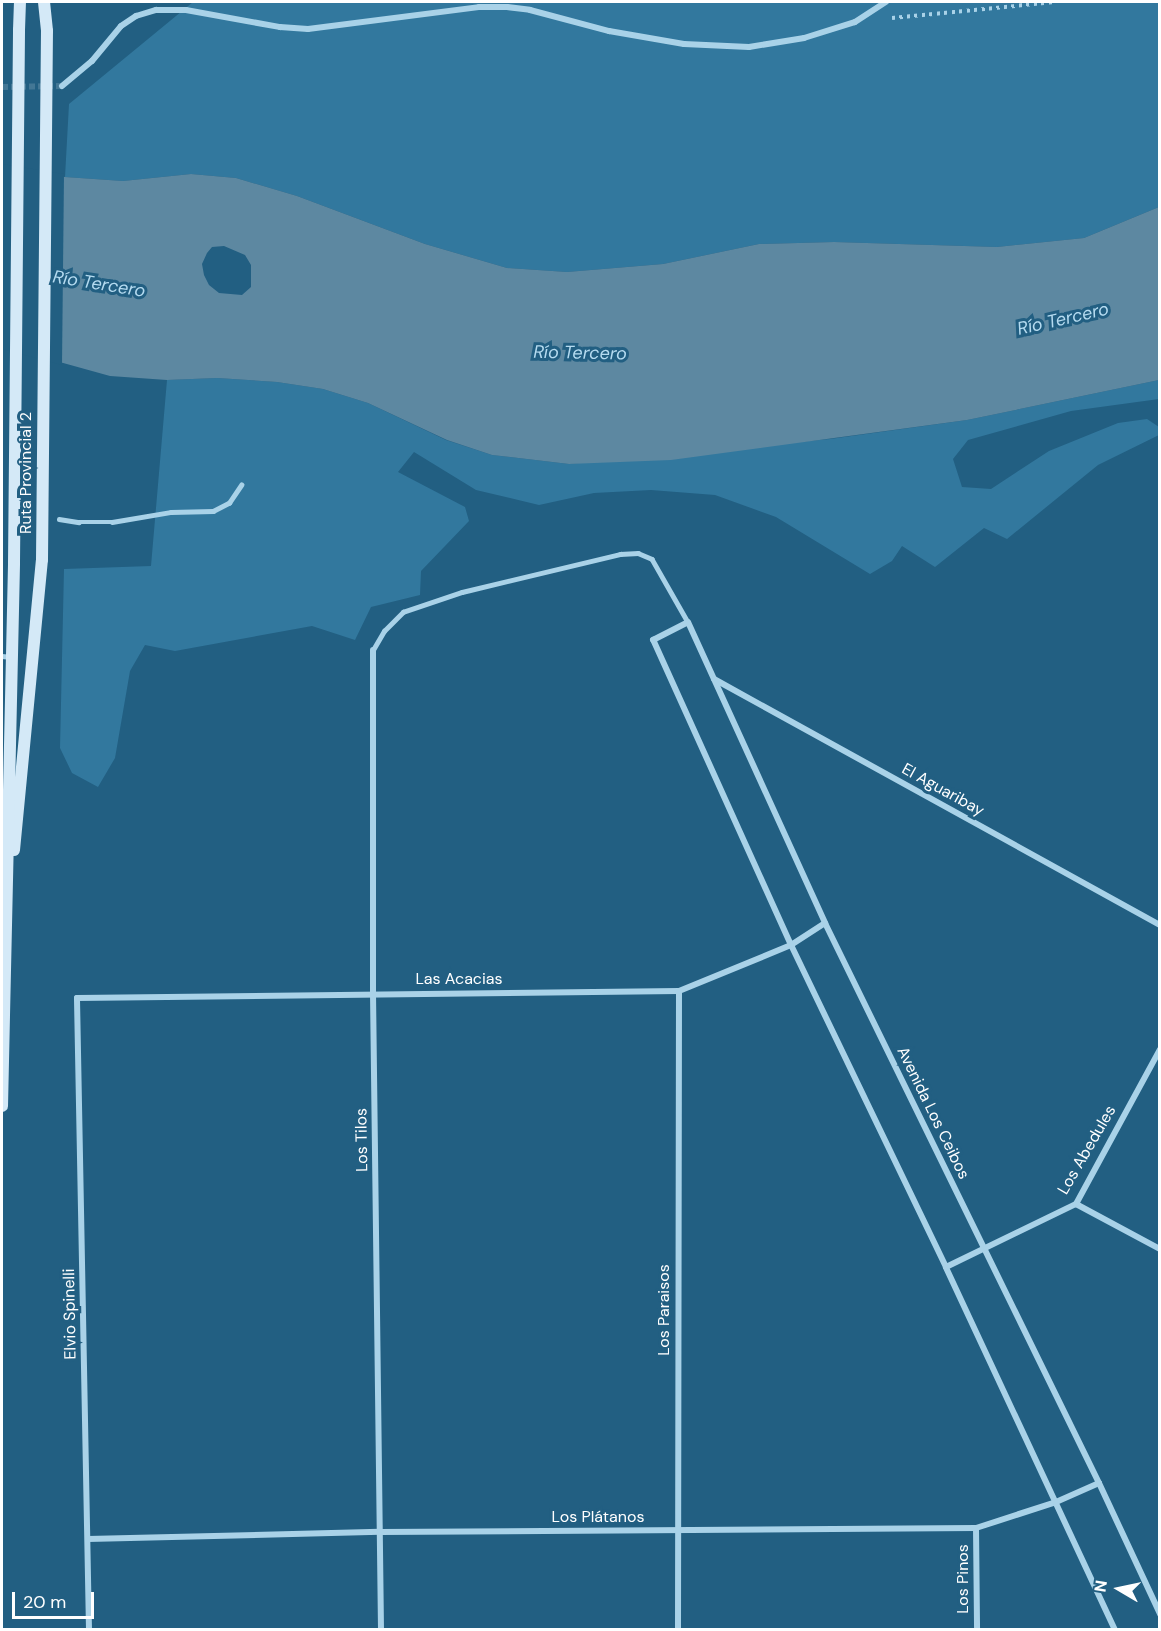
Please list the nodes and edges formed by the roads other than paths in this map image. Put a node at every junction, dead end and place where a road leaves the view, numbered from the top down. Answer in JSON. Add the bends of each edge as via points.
{"nodes":[{"id":1,"x":20,"y":2,"type":"edge"},
{"id":2,"x":44,"y":2,"type":"edge"},
{"id":3,"x":886,"y":2,"type":"edge"},
{"id":4,"x":62,"y":86,"type":"tunnel mouth"},
{"id":5,"x":241,"y":484,"type":"dead end"},
{"id":6,"x":59,"y":519,"type":"dead end"},
{"id":7,"x":688,"y":622,"type":"junction"},
{"id":8,"x":373,"y":650,"type":"joint"},
{"id":9,"x":6,"y":657,"type":"edge"},
{"id":10,"x":713,"y":678,"type":"junction"},
{"id":11,"x":825,"y":923,"type":"junction"},
{"id":12,"x":1160,"y":925,"type":"edge"},
{"id":13,"x":4,"y":943,"type":"junction"},
{"id":14,"x":791,"y":945,"type":"junction"},
{"id":15,"x":679,"y":991,"type":"junction"},
{"id":16,"x":373,"y":993,"type":"junction"},
{"id":17,"x":77,"y":998,"type":"joint"},
{"id":18,"x":1160,"y":1049,"type":"edge"},
{"id":19,"x":2,"y":1106,"type":"edge"},
{"id":20,"x":1076,"y":1204,"type":"junction"},
{"id":21,"x":984,"y":1247,"type":"junction"},
{"id":22,"x":1160,"y":1249,"type":"edge"},
{"id":23,"x":946,"y":1267,"type":"junction"},
{"id":24,"x":1099,"y":1483,"type":"junction"},
{"id":25,"x":1056,"y":1502,"type":"junction"},
{"id":26,"x":976,"y":1528,"type":"junction"},
{"id":27,"x":677,"y":1530,"type":"junction"},
{"id":28,"x":380,"y":1532,"type":"junction"},
{"id":29,"x":88,"y":1539,"type":"junction"},
{"id":30,"x":1160,"y":1614,"type":"edge"},
{"id":31,"x":89,"y":1629,"type":"edge"},
{"id":32,"x":381,"y":1629,"type":"edge"},
{"id":33,"x":678,"y":1629,"type":"edge"},
{"id":34,"x":977,"y":1629,"type":"edge"},
{"id":35,"x":1115,"y":1629,"type":"edge"}],
"edges":[{"from":1,"to":9,"type":"main road","name":"Ruta Provincial 2","bridge":true,"via":[[14,563]]},
{"from":2,"to":13,"type":"main road","name":"Ruta Provincial 2","bridge":true,"via":[[47,31],[42,560]]},
{"from":3,"to":4,"type":"street","via":[[855,22],[804,38],[749,46],[684,44],[609,32],[530,10],[507,8],[479,7],[308,29],[186,10],[156,10],[121,26],[92,61]]},
{"from":5,"to":6,"type":"lane","via":[[229,503],[213,511],[171,512],[112,522]]},
{"from":7,"to":8,"type":"lane","via":[[652,559],[638,553],[620,554],[462,592],[403,612],[384,631]]},
{"from":7,"to":10,"type":"street","name":"Avenida Los Ceibos"},
{"from":7,"to":14,"type":"street","via":[[653,640]]},
{"from":8,"to":16,"type":"street","name":"Los Tilos"},
{"from":9,"to":13,"type":"main road","name":"Ruta Provincial 2"},
{"from":10,"to":11,"type":"street","name":"Avenida Los Ceibos"},
{"from":10,"to":12,"type":"street","name":"El Aguaribay"},
{"from":11,"to":14,"type":"street","name":"Las Acacias"},
{"from":11,"to":21,"type":"street","name":"Avenida Los Ceibos"},
{"from":13,"to":19,"type":"main road","name":"Ruta Provincial 2"},
{"from":14,"to":15,"type":"street","name":"Las Acacias"},
{"from":14,"to":23,"type":"street"},
{"from":15,"to":16,"type":"street","name":"Las Acacias"},
{"from":15,"to":27,"type":"street","name":"Los Paraisos"},
{"from":16,"to":17,"type":"street","name":"Las Acacias"},
{"from":16,"to":28,"type":"street","name":"Los Tilos"},
{"from":17,"to":29,"type":"street","name":"Elvio Spinelli"},
{"from":18,"to":20,"type":"street","name":"Los Abedules"},
{"from":20,"to":21,"type":"street","name":"Los Abedules"},
{"from":20,"to":22,"type":"street"},
{"from":21,"to":23,"type":"street","name":"Los Abedules"},
{"from":21,"to":24,"type":"street","name":"Avenida Los Ceibos"},
{"from":23,"to":25,"type":"street"},
{"from":24,"to":25,"type":"street","name":"Los Plátanos"},
{"from":24,"to":30,"type":"street","name":"Avenida Los Ceibos"},
{"from":25,"to":26,"type":"street","name":"Los Plátanos"},
{"from":25,"to":35,"type":"street"},
{"from":26,"to":27,"type":"street","name":"Los Plátanos"},
{"from":26,"to":34,"type":"street","name":"Los Pinos"},
{"from":27,"to":28,"type":"street","name":"Los Plátanos"},
{"from":27,"to":33,"type":"street","name":"Los Paraisos"},
{"from":28,"to":29,"type":"street","name":"Los Plátanos"},
{"from":28,"to":32,"type":"street","name":"Los Tilos"},
{"from":29,"to":31,"type":"street","name":"Elvio Spinelli"}]}
